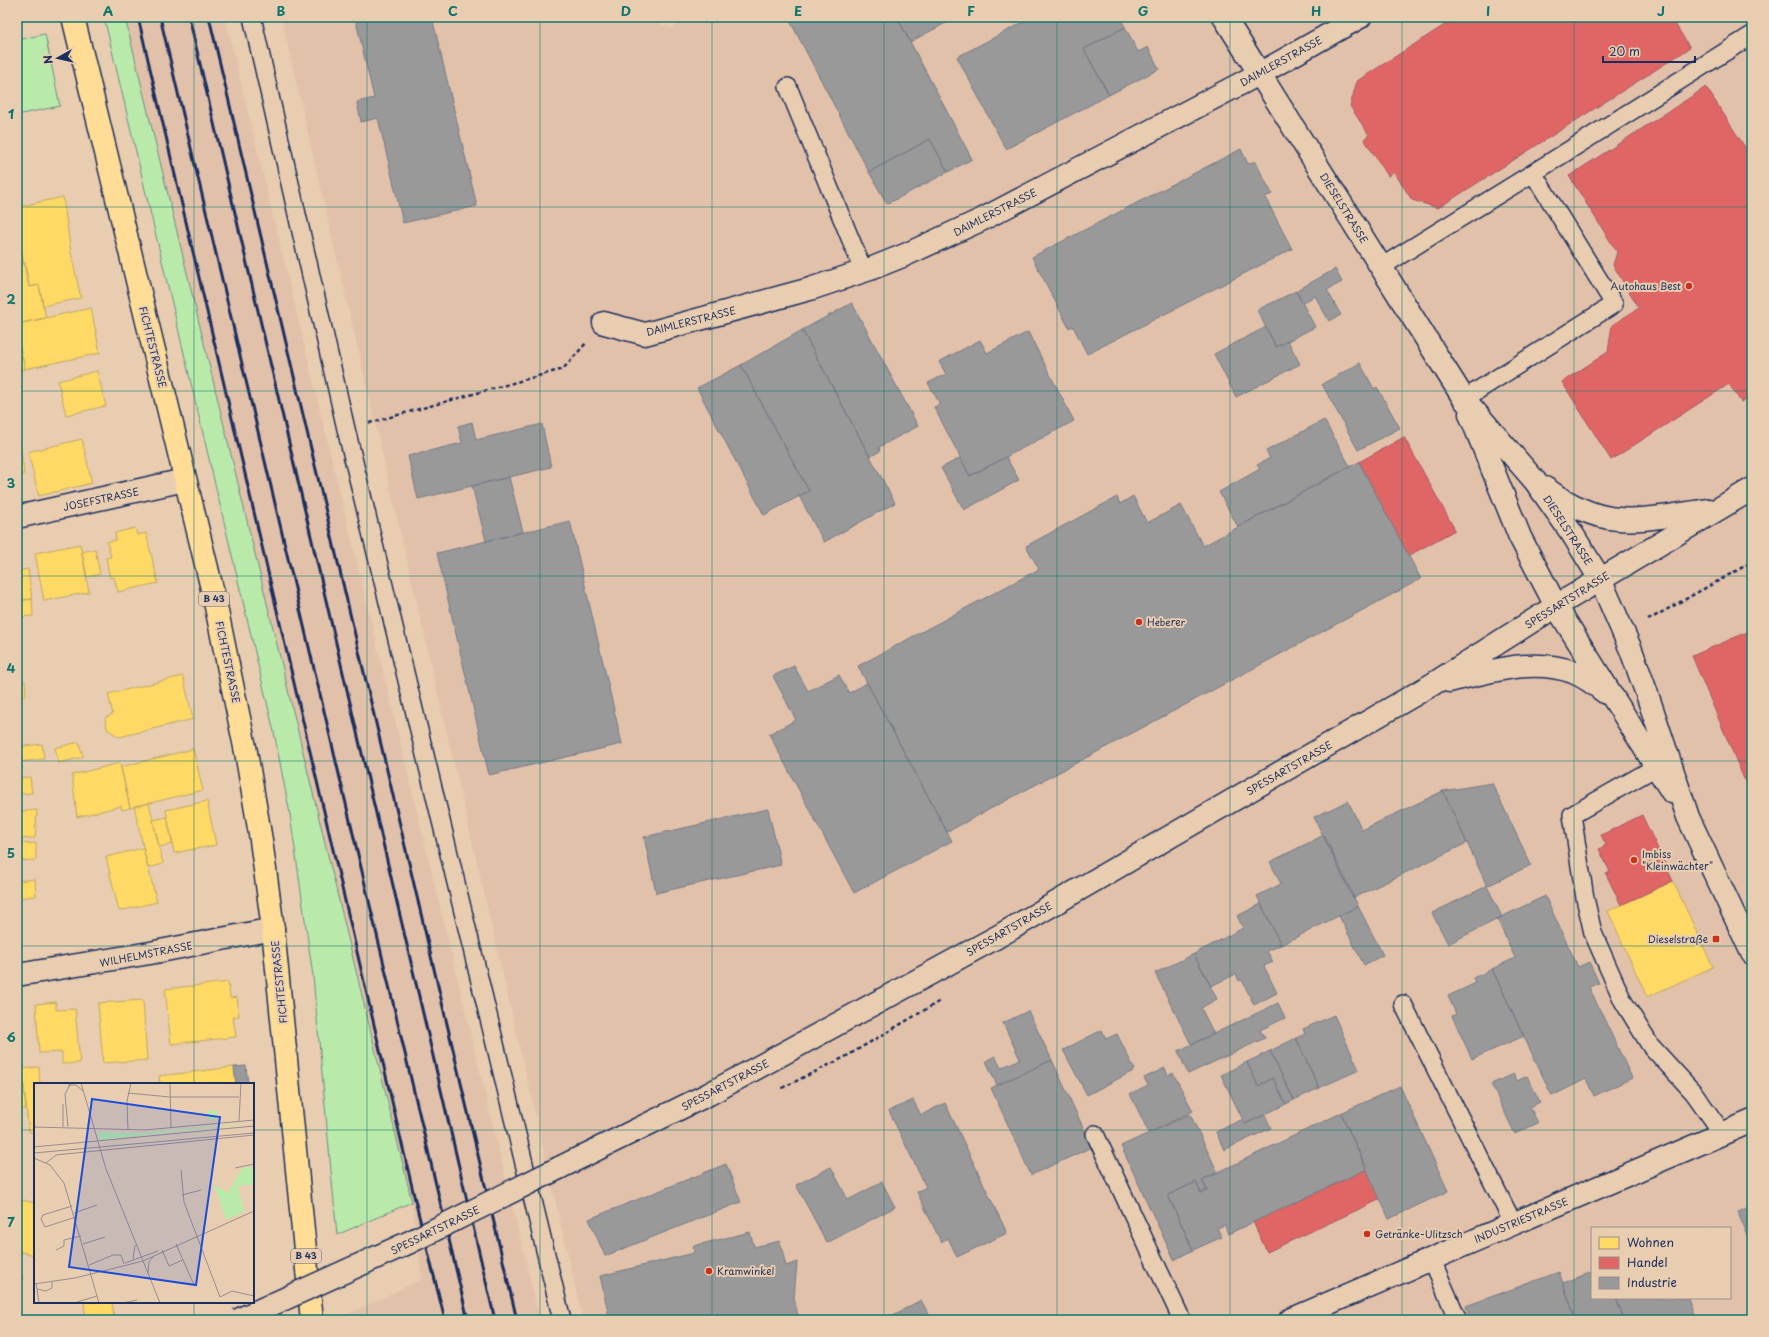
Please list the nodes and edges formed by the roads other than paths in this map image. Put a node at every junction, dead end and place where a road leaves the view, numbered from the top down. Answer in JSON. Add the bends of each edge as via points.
{"nodes":[{"id":1,"x":73,"y":17,"type":"edge"},
{"id":2,"x":252,"y":17,"type":"edge"},
{"id":3,"x":1224,"y":17,"type":"edge"},
{"id":4,"x":1360,"y":17,"type":"edge"},
{"id":5,"x":1752,"y":35,"type":"edge"},
{"id":6,"x":1259,"y":74,"type":"junction"},
{"id":7,"x":788,"y":87,"type":"dead end"},
{"id":8,"x":1533,"y":173,"type":"junction"},
{"id":9,"x":1381,"y":267,"type":"junction"},
{"id":10,"x":864,"y":272,"type":"junction"},
{"id":11,"x":604,"y":323,"type":"road end"},
{"id":12,"x":1464,"y":399,"type":"junction"},
{"id":13,"x":185,"y":480,"type":"junction"},
{"id":14,"x":1535,"y":481,"type":"junction"},
{"id":15,"x":1752,"y":489,"type":"edge"},
{"id":16,"x":1718,"y":508,"type":"junction"},
{"id":17,"x":17,"y":516,"type":"edge"},
{"id":18,"x":1600,"y":579,"type":"junction"},
{"id":19,"x":1556,"y":606,"type":"junction"},
{"id":20,"x":1433,"y":684,"type":"junction"},
{"id":21,"x":1615,"y":700,"type":"junction"},
{"id":22,"x":1656,"y":767,"type":"junction"},
{"id":23,"x":1688,"y":817,"type":"junction"},
{"id":24,"x":273,"y":928,"type":"junction"},
{"id":25,"x":1752,"y":952,"type":"edge"},
{"id":26,"x":17,"y":975,"type":"edge"},
{"id":27,"x":1403,"y":1004,"type":"dead end"},
{"id":28,"x":1752,"y":1121,"type":"edge"},
{"id":29,"x":1094,"y":1134,"type":"dead end"},
{"id":30,"x":1723,"y":1134,"type":"junction"},
{"id":31,"x":1513,"y":1223,"type":"junction"},
{"id":32,"x":1431,"y":1258,"type":"junction"},
{"id":33,"x":238,"y":1320,"type":"edge"},
{"id":34,"x":312,"y":1320,"type":"edge"},
{"id":35,"x":562,"y":1320,"type":"edge"},
{"id":36,"x":1182,"y":1320,"type":"edge"},
{"id":37,"x":1290,"y":1320,"type":"edge"},
{"id":38,"x":1458,"y":1320,"type":"edge"}],
"edges":[{"from":1,"to":13,"type":"main road","name":"FICHTESTRASSE","number":"B 43"},
{"from":2,"to":35,"type":"lane","via":[[346,429]]},
{"from":3,"to":6,"type":"street","name":"DIESELSTRASSE"},
{"from":4,"to":6,"type":"street","name":"DAIMLERSTRASSE"},
{"from":5,"to":8,"type":"lane"},
{"from":6,"to":9,"type":"street","name":"DIESELSTRASSE"},
{"from":6,"to":10,"type":"street","name":"DAIMLERSTRASSE","via":[[983,218]]},
{"from":7,"to":10,"type":"lane"},
{"from":8,"to":9,"type":"lane"},
{"from":8,"to":12,"type":"lane","via":[[1614,304]]},
{"from":9,"to":12,"type":"street","name":"DIESELSTRASSE"},
{"from":10,"to":11,"type":"street","name":"DAIMLERSTRASSE","via":[[645,334]]},
{"from":12,"to":14,"type":"street","name":"DIESELSTRASSE"},
{"from":12,"to":19,"type":"street","name":"DIESELSTRASSE","via":[[1520,537]]},
{"from":13,"to":17,"type":"street","name":"JOSEFSTRASSE"},
{"from":13,"to":24,"type":"main road","name":"FICHTESTRASSE","number":"B 43","via":[[214,598],[246,752]]},
{"from":14,"to":16,"type":"street","via":[[1556,496],[1605,517],[1638,519]]},
{"from":14,"to":18,"type":"street","name":"DIESELSTRASSE"},
{"from":15,"to":16,"type":"street","name":"SPESSARTSTRASSE"},
{"from":16,"to":18,"type":"street","name":"SPESSARTSTRASSE"},
{"from":18,"to":19,"type":"street","name":"SPESSARTSTRASSE"},
{"from":18,"to":23,"type":"street","name":"DIESELSTRASSE","via":[[1647,694]]},
{"from":19,"to":20,"type":"street","name":"SPESSARTSTRASSE"},
{"from":19,"to":21,"type":"street","name":"DIESELSTRASSE"},
{"from":20,"to":21,"type":"street","via":[[1505,668],[1538,666],[1572,672],[1596,685]]},
{"from":20,"to":33,"type":"street","name":"SPESSARTSTRASSE","bridge":true,"via":[[997,937],[709,1094],[410,1242]]},
{"from":21,"to":22,"type":"street","name":"DIESELSTRASSE"},
{"from":22,"to":23,"type":"street","name":"DIESELSTRASSE"},
{"from":22,"to":30,"type":"lane","via":[[1572,815],[1585,898],[1593,933],[1623,1000],[1650,1045],[1694,1093]]},
{"from":23,"to":25,"type":"street","name":"DIESELSTRASSE"},
{"from":24,"to":26,"type":"street","name":"WILHELMSTRASSE","via":[[150,954]]},
{"from":24,"to":34,"type":"main road","name":"FICHTESTRASSE","number":"B 43"},
{"from":27,"to":31,"type":"lane"},
{"from":28,"to":30,"type":"street","name":"INDUSTRIESTRASSE"},
{"from":29,"to":36,"type":"lane"},
{"from":30,"to":31,"type":"street","name":"INDUSTRIESTRASSE"},
{"from":31,"to":32,"type":"street","name":"INDUSTRIESTRASSE"},
{"from":32,"to":37,"type":"street","name":"INDUSTRIESTRASSE"},
{"from":32,"to":38,"type":"lane"}]}
